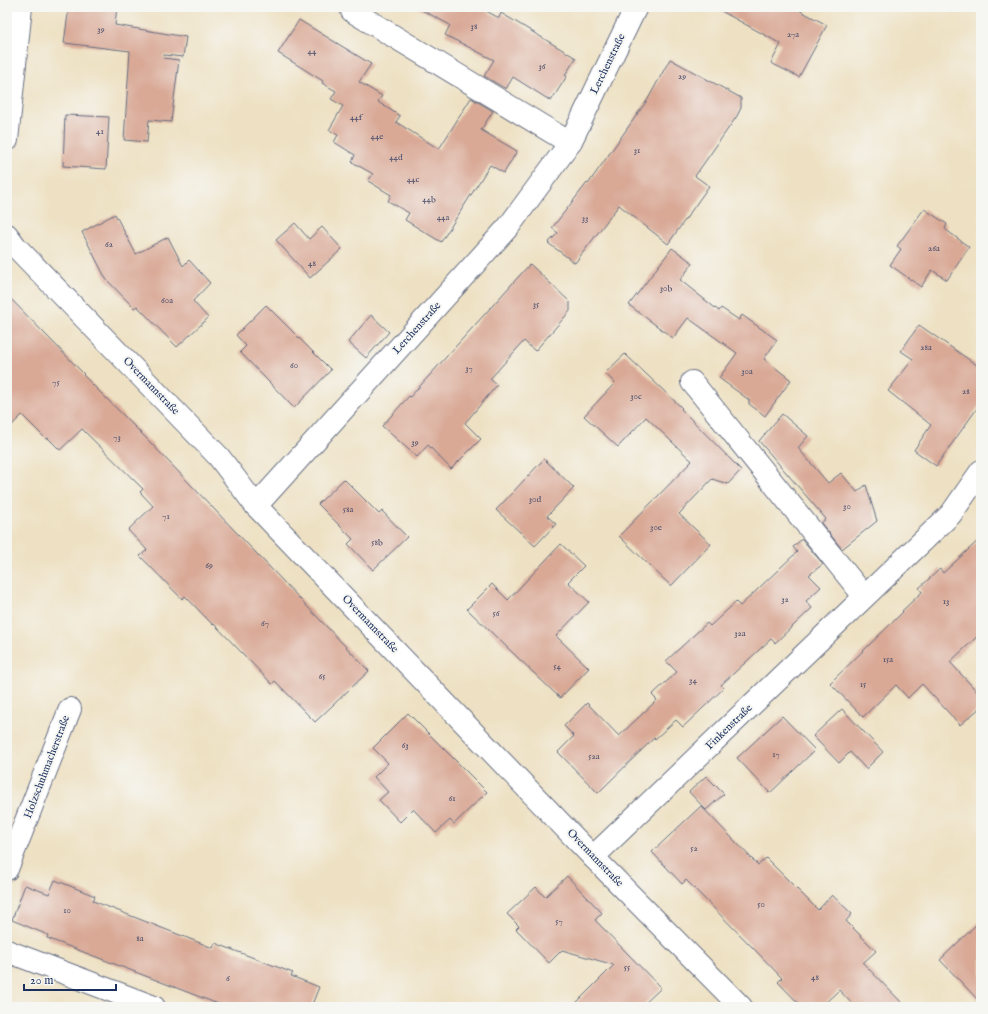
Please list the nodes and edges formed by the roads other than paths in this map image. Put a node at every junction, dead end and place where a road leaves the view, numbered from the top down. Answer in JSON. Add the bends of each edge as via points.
{"nodes":[{"id":1,"x":21,"y":7,"type":"edge"},
{"id":2,"x":636,"y":7,"type":"edge"},
{"id":3,"x":352,"y":11,"type":"dead end"},
{"id":4,"x":7,"y":140,"type":"edge"},
{"id":5,"x":570,"y":143,"type":"junction"},
{"id":6,"x":7,"y":235,"type":"edge"},
{"id":7,"x":692,"y":382,"type":"dead end"},
{"id":8,"x":981,"y":471,"type":"edge"},
{"id":9,"x":256,"y":506,"type":"junction"},
{"id":10,"x":864,"y":596,"type":"junction"},
{"id":11,"x":70,"y":709,"type":"dead end"},
{"id":12,"x":594,"y":857,"type":"junction"},
{"id":13,"x":7,"y":870,"type":"edge"},
{"id":14,"x":7,"y":951,"type":"edge"},
{"id":15,"x":154,"y":1007,"type":"edge"},
{"id":16,"x":741,"y":1007,"type":"edge"}],
"edges":[{"from":1,"to":4,"type":"street"},
{"from":2,"to":5,"type":"street","name":"Lerchenstraße"},
{"from":3,"to":5,"type":"street"},
{"from":5,"to":9,"type":"street","name":"Lerchenstraße","via":[[509,226]]},
{"from":6,"to":9,"type":"street","name":"Overmannstraße","via":[[219,457]]},
{"from":7,"to":10,"type":"street"},
{"from":8,"to":10,"type":"street","name":"Finkenstraße","via":[[951,514]]},
{"from":9,"to":12,"type":"street","name":"Overmannstraße"},
{"from":10,"to":12,"type":"street","name":"Finkenstraße"},
{"from":11,"to":13,"type":"street","name":"Holzschuhmacherstraße"},
{"from":12,"to":16,"type":"street","name":"Overmannstraße"},
{"from":14,"to":15,"type":"street"}]}
